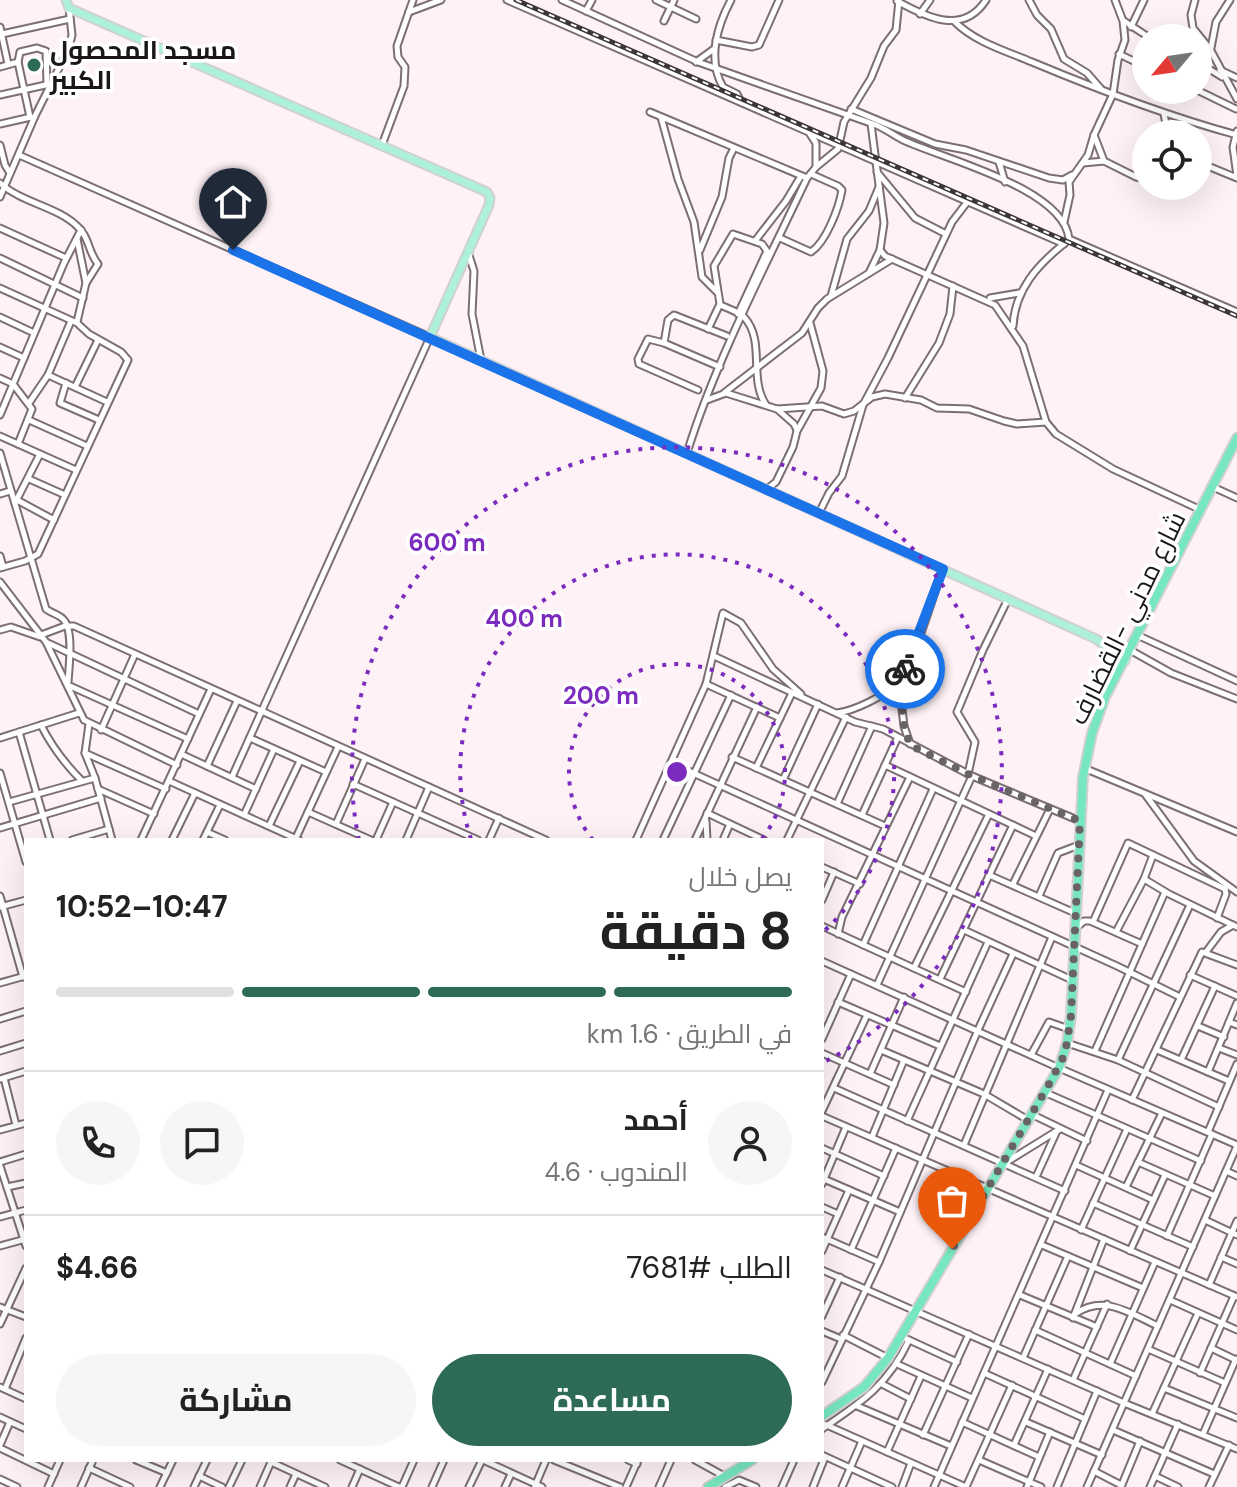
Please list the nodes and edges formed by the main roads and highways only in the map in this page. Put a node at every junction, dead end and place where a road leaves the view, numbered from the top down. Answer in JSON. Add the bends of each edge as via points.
{"nodes":[{"id":1,"x":67,"y":4,"type":"edge"},
{"id":2,"x":1237,"y":438,"type":"edge"},
{"id":3,"x":1125,"y":661,"type":"junction"},
{"id":4,"x":824,"y":1415,"type":"edge"},
{"id":5,"x":750,"y":1462,"type":"edge"},
{"id":6,"x":725,"y":1482,"type":"edge"},
{"id":7,"x":708,"y":1487,"type":"edge"}],
"edges":[{"from":1,"to":3,"type":"main road","via":[[489,194],[489,205],[430,337],[1096,639]]},
{"from":2,"to":3,"type":"highway","name":"شارع مدني -القضارف"},
{"from":3,"to":4,"type":"highway","name":"شارع مدني -القضارف","via":[[1095,723],[1084,768],[1069,1029],[1059,1068],[905,1338],[864,1387]]},
{"from":5,"to":6,"type":"highway"},
{"from":6,"to":7,"type":"highway"}]}
